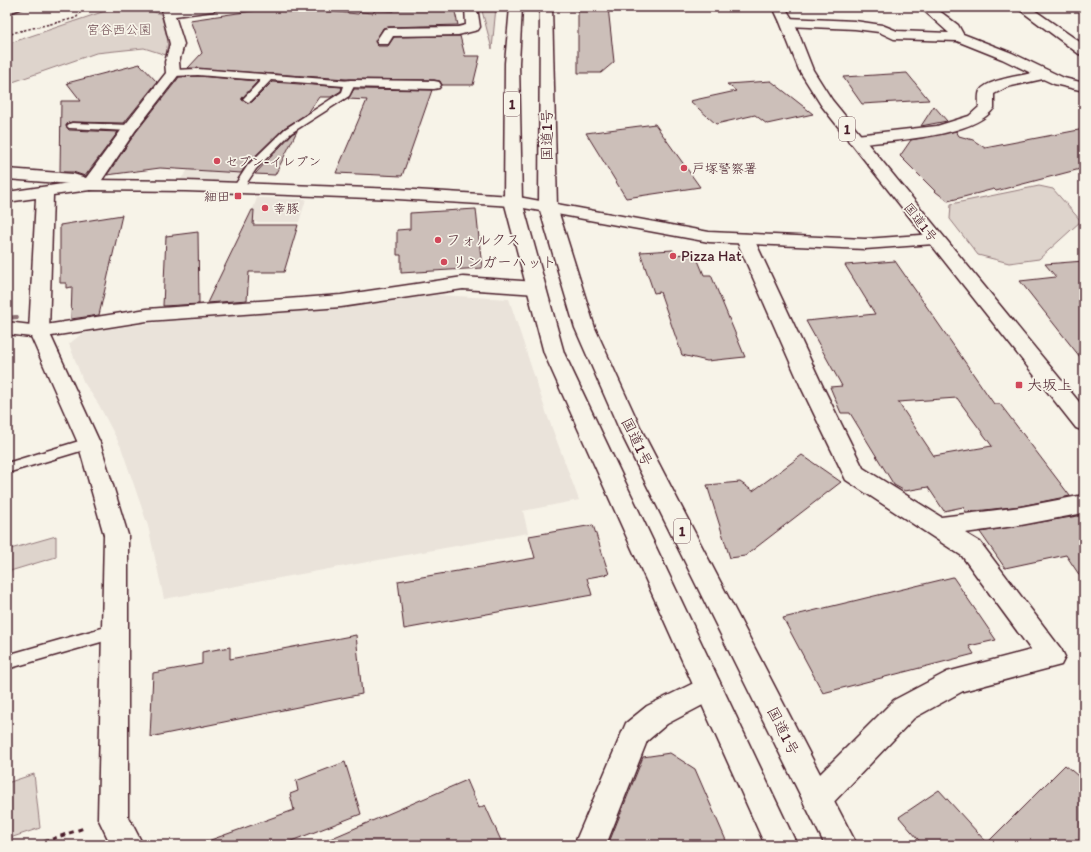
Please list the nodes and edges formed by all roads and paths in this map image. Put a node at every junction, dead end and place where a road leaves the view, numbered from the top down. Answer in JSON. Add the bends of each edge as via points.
{"nodes":[{"id":1,"x":21,"y":7,"type":"edge"},
{"id":2,"x":213,"y":7,"type":"edge"},
{"id":3,"x":471,"y":7,"type":"edge"},
{"id":4,"x":516,"y":7,"type":"edge"},
{"id":5,"x":546,"y":7,"type":"edge"},
{"id":6,"x":779,"y":7,"type":"edge"},
{"id":7,"x":926,"y":7,"type":"edge"},
{"id":8,"x":1022,"y":7,"type":"edge"},
{"id":9,"x":84,"y":8,"type":"edge"},
{"id":10,"x":7,"y":12,"type":"edge"},
{"id":11,"x":787,"y":22,"type":"junction"},
{"id":12,"x":7,"y":36,"type":"edge"},
{"id":13,"x":958,"y":38,"type":"junction"},
{"id":14,"x":383,"y":41,"type":"dead end"},
{"id":15,"x":1082,"y":47,"type":"edge"},
{"id":16,"x":173,"y":72,"type":"junction"},
{"id":17,"x":1044,"y":74,"type":"junction"},
{"id":18,"x":269,"y":77,"type":"junction"},
{"id":19,"x":350,"y":84,"type":"junction"},
{"id":20,"x":434,"y":85,"type":"dead end"},
{"id":21,"x":1084,"y":87,"type":"edge"},
{"id":22,"x":248,"y":100,"type":"dead end"},
{"id":23,"x":72,"y":126,"type":"dead end"},
{"id":24,"x":130,"y":128,"type":"junction"},
{"id":25,"x":856,"y":140,"type":"junction"},
{"id":26,"x":7,"y":174,"type":"edge"},
{"id":27,"x":90,"y":185,"type":"junction"},
{"id":28,"x":238,"y":188,"type":"junction"},
{"id":29,"x":45,"y":192,"type":"junction"},
{"id":30,"x":7,"y":197,"type":"edge"},
{"id":31,"x":513,"y":201,"type":"junction"},
{"id":32,"x":548,"y":207,"type":"junction"},
{"id":33,"x":745,"y":239,"type":"junction"},
{"id":34,"x":934,"y":239,"type":"junction"},
{"id":35,"x":537,"y":288,"type":"junction"},
{"id":36,"x":7,"y":328,"type":"edge"},
{"id":37,"x":39,"y":332,"type":"junction"},
{"id":38,"x":1084,"y":423,"type":"edge"},
{"id":39,"x":89,"y":443,"type":"junction"},
{"id":40,"x":7,"y":468,"type":"edge"},
{"id":41,"x":1084,"y":504,"type":"edge"},
{"id":42,"x":938,"y":527,"type":"junction"},
{"id":43,"x":116,"y":631,"type":"junction"},
{"id":44,"x":7,"y":662,"type":"edge"},
{"id":45,"x":708,"y":688,"type":"junction"},
{"id":46,"x":818,"y":798,"type":"junction"},
{"id":47,"x":113,"y":818,"type":"junction"},
{"id":48,"x":35,"y":845,"type":"edge"},
{"id":49,"x":127,"y":845,"type":"edge"},
{"id":50,"x":590,"y":845,"type":"edge"},
{"id":51,"x":781,"y":845,"type":"edge"},
{"id":52,"x":841,"y":845,"type":"edge"}],
"edges":[{"from":1,"to":10,"type":"lane"},
{"from":2,"to":16,"type":"main road","via":[[168,13],[177,44],[172,62]]},
{"from":3,"to":14,"type":"main road","via":[[473,27],[458,31],[389,32]]},
{"from":4,"to":31,"type":"main road","number":"1","via":[[512,63]]},
{"from":5,"to":32,"type":"main road","name":"国道1号","number":"1"},
{"from":6,"to":11,"type":"main road","name":"国道1号","number":"1"},
{"from":7,"to":13,"type":"main road","via":[[953,28]]},
{"from":8,"to":15,"type":"main road"},
{"from":9,"to":12,"type":"path","via":[[76,18]]},
{"from":11,"to":13,"type":"main road","via":[[855,25],[882,29],[894,35]]},
{"from":11,"to":25,"type":"main road","name":"国道1号","number":"1","via":[[806,70],[826,102]]},
{"from":13,"to":17,"type":"main road","via":[[973,42]]},
{"from":16,"to":18,"type":"lane"},
{"from":16,"to":24,"type":"main road"},
{"from":17,"to":21,"type":"main road","via":[[1060,82]]},
{"from":17,"to":25,"type":"main road","via":[[1002,84],[988,92],[986,108],[974,119],[939,130]]},
{"from":18,"to":19,"type":"lane"},
{"from":18,"to":22,"type":"lane"},
{"from":19,"to":20,"type":"main road"},
{"from":19,"to":28,"type":"lane","via":[[346,94],[288,131],[252,167]]},
{"from":23,"to":24,"type":"lane"},
{"from":24,"to":27,"type":"main road"},
{"from":25,"to":34,"type":"main road","name":"国道1号","number":"1"},
{"from":26,"to":27,"type":"main road","via":[[73,178]]},
{"from":27,"to":28,"type":"main road"},
{"from":27,"to":29,"type":"main road"},
{"from":28,"to":31,"type":"main road"},
{"from":29,"to":30,"type":"main road"},
{"from":29,"to":37,"type":"main road"},
{"from":31,"to":32,"type":"main road"},
{"from":31,"to":35,"type":"main road","number":"1"},
{"from":32,"to":33,"type":"main road","via":[[709,237]]},
{"from":32,"to":46,"type":"main road","name":"国道1号","number":"1","via":[[585,328],[631,431]]},
{"from":33,"to":34,"type":"main road","via":[[865,244]]},
{"from":33,"to":42,"type":"main road","via":[[854,474]]},
{"from":34,"to":38,"type":"main road","name":"国道1号","number":"1"},
{"from":35,"to":37,"type":"main road","via":[[463,283],[341,300],[147,316]]},
{"from":35,"to":45,"type":"main road","number":"1","via":[[554,353]]},
{"from":36,"to":37,"type":"main road"},
{"from":37,"to":39,"type":"main road"},
{"from":39,"to":40,"type":"lane"},
{"from":39,"to":43,"type":"main road","via":[[116,535]]},
{"from":41,"to":42,"type":"main road","via":[[1022,516]]},
{"from":42,"to":46,"type":"main road","via":[[971,548],[1051,657],[957,681],[904,709]]},
{"from":43,"to":44,"type":"lane"},
{"from":43,"to":47,"type":"main road"},
{"from":45,"to":50,"type":"main road","via":[[656,715],[636,732]]},
{"from":45,"to":51,"type":"main road","number":"1"},
{"from":46,"to":52,"type":"main road","name":"国道1号","number":"1"},
{"from":47,"to":48,"type":"path"},
{"from":47,"to":49,"type":"main road"}]}
